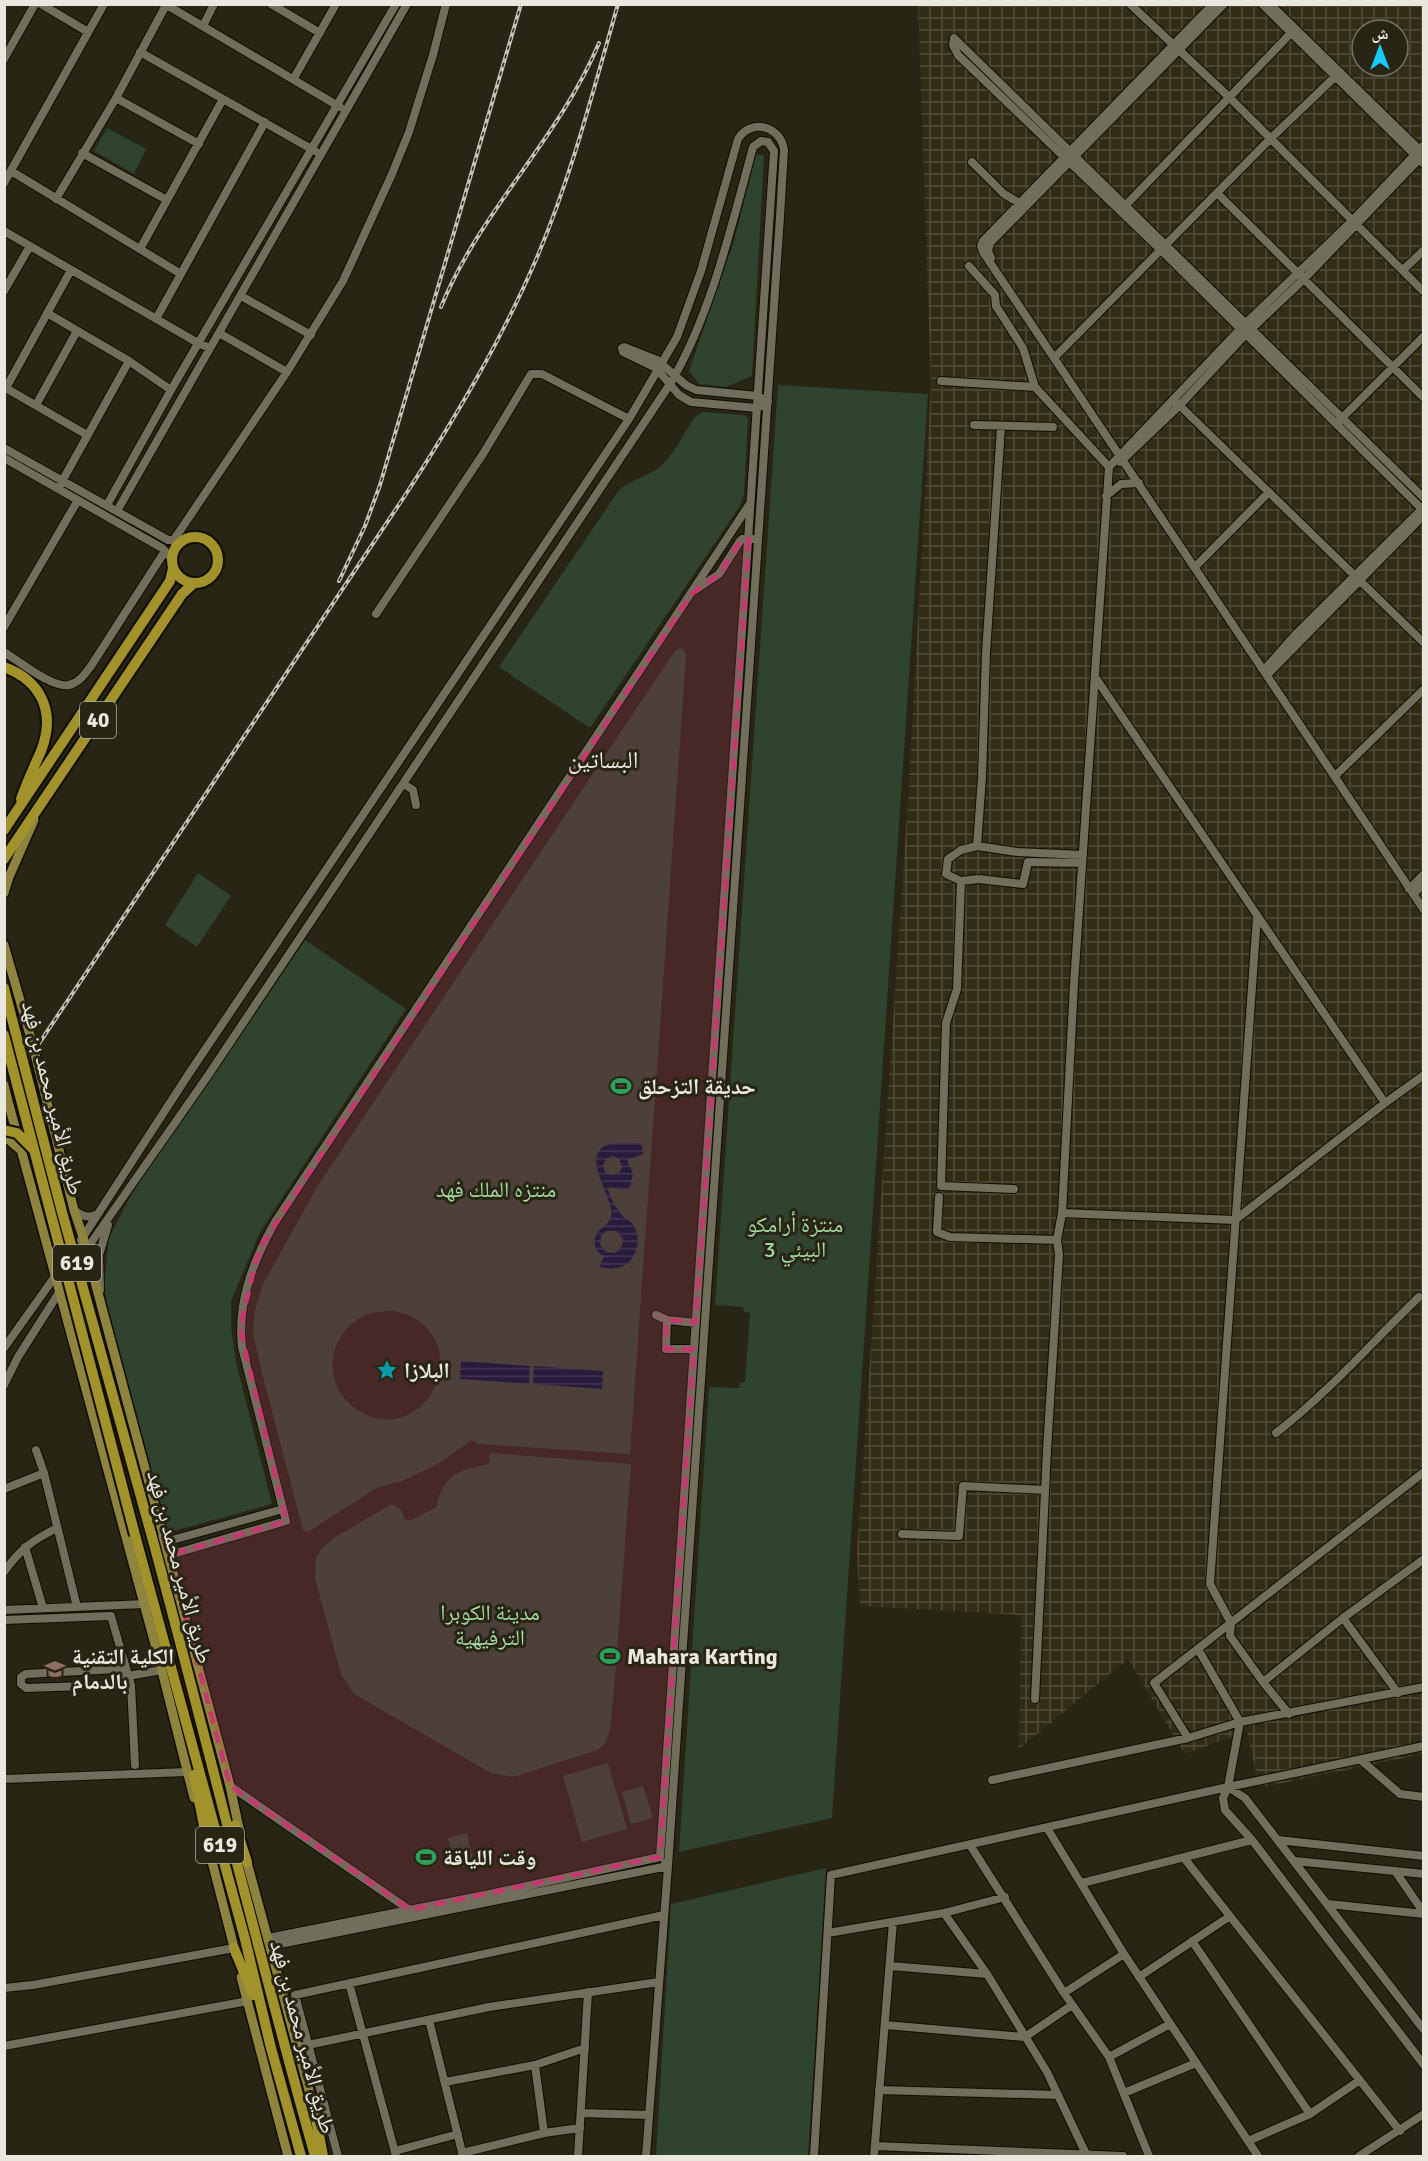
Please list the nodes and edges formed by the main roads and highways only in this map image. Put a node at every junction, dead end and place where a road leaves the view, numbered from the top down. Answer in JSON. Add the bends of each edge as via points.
{"nodes":[{"id":1,"x":170,"y":559,"type":"junction"},
{"id":2,"x":194,"y":584,"type":"junction"},
{"id":3,"x":4,"y":667,"type":"edge"},
{"id":4,"x":39,"y":808,"type":"junction"},
{"id":5,"x":17,"y":811,"type":"junction"},
{"id":6,"x":4,"y":830,"type":"edge"},
{"id":7,"x":4,"y":859,"type":"edge"},
{"id":8,"x":4,"y":893,"type":"edge"},
{"id":9,"x":4,"y":936,"type":"edge"},
{"id":10,"x":5,"y":946,"type":"edge"},
{"id":11,"x":4,"y":988,"type":"edge"},
{"id":12,"x":4,"y":1035,"type":"edge"},
{"id":13,"x":4,"y":1085,"type":"edge"},
{"id":14,"x":4,"y":1130,"type":"edge"},
{"id":15,"x":4,"y":1139,"type":"edge"},
{"id":16,"x":22,"y":1151,"type":"junction"},
{"id":17,"x":35,"y":1152,"type":"junction"},
{"id":18,"x":176,"y":1683,"type":"junction"},
{"id":19,"x":199,"y":1711,"type":"junction"},
{"id":20,"x":209,"y":1851,"type":"junction"},
{"id":21,"x":247,"y":1862,"type":"junction"},
{"id":22,"x":234,"y":1948,"type":"junction"},
{"id":23,"x":272,"y":2048,"type":"junction"},
{"id":24,"x":312,"y":2098,"type":"junction"},
{"id":25,"x":288,"y":2157,"type":"edge"},
{"id":26,"x":301,"y":2157,"type":"edge"},
{"id":27,"x":315,"y":2157,"type":"edge"},
{"id":28,"x":323,"y":2157,"type":"edge"},
{"id":29,"x":327,"y":2157,"type":"edge"}],
"edges":[{"from":1,"to":2,"type":"highway","via":[[181,579]]},
{"from":1,"to":2,"type":"highway","via":[[178,541],[196,537],[215,549],[218,566],[214,574]]},
{"from":1,"to":5,"type":"highway","number":"40","via":[[173,574],[164,591]]},
{"from":2,"to":4,"type":"highway","number":"40","via":[[182,594]]},
{"from":3,"to":5,"type":"highway","via":[[33,683],[45,709],[47,728]]},
{"from":4,"to":7,"type":"highway","number":"40"},
{"from":4,"to":8,"type":"main road"},
{"from":5,"to":6,"type":"highway","number":"40"},
{"from":9,"to":10,"type":"main road"},
{"from":10,"to":21,"type":"main road","bridge":true,"via":[[169,1555]]},
{"from":11,"to":19,"type":"highway","name":"طريق الأمير محمد بن فهد","number":"619","bridge":true},
{"from":12,"to":17,"type":"highway","name":"طريق الأمير محمد بن فهد","number":"619","bridge":true},
{"from":13,"to":16,"type":"main road","bridge":true},
{"from":14,"to":17,"type":"highway","bridge":true,"via":[[23,1137]]},
{"from":15,"to":16,"type":"main road"},
{"from":16,"to":20,"type":"main road"},
{"from":17,"to":18,"type":"highway","name":"طريق الأمير محمد بن فهد","number":"619","bridge":true},
{"from":18,"to":20,"type":"highway"},
{"from":18,"to":23,"type":"highway","name":"طريق الأمير محمد بن فهد","number":"619"},
{"from":19,"to":21,"type":"highway"},
{"from":19,"to":27,"type":"highway","name":"طريق الأمير محمد بن فهد","number":"619"},
{"from":20,"to":22,"type":"main road"},
{"from":21,"to":24,"type":"main road","via":[[303,2046]]},
{"from":22,"to":23,"type":"highway"},
{"from":22,"to":25,"type":"main road"},
{"from":23,"to":26,"type":"highway","name":"طريق الأمير محمد بن فهد","number":"619"},
{"from":24,"to":28,"type":"highway"},
{"from":24,"to":29,"type":"main road"}]}
